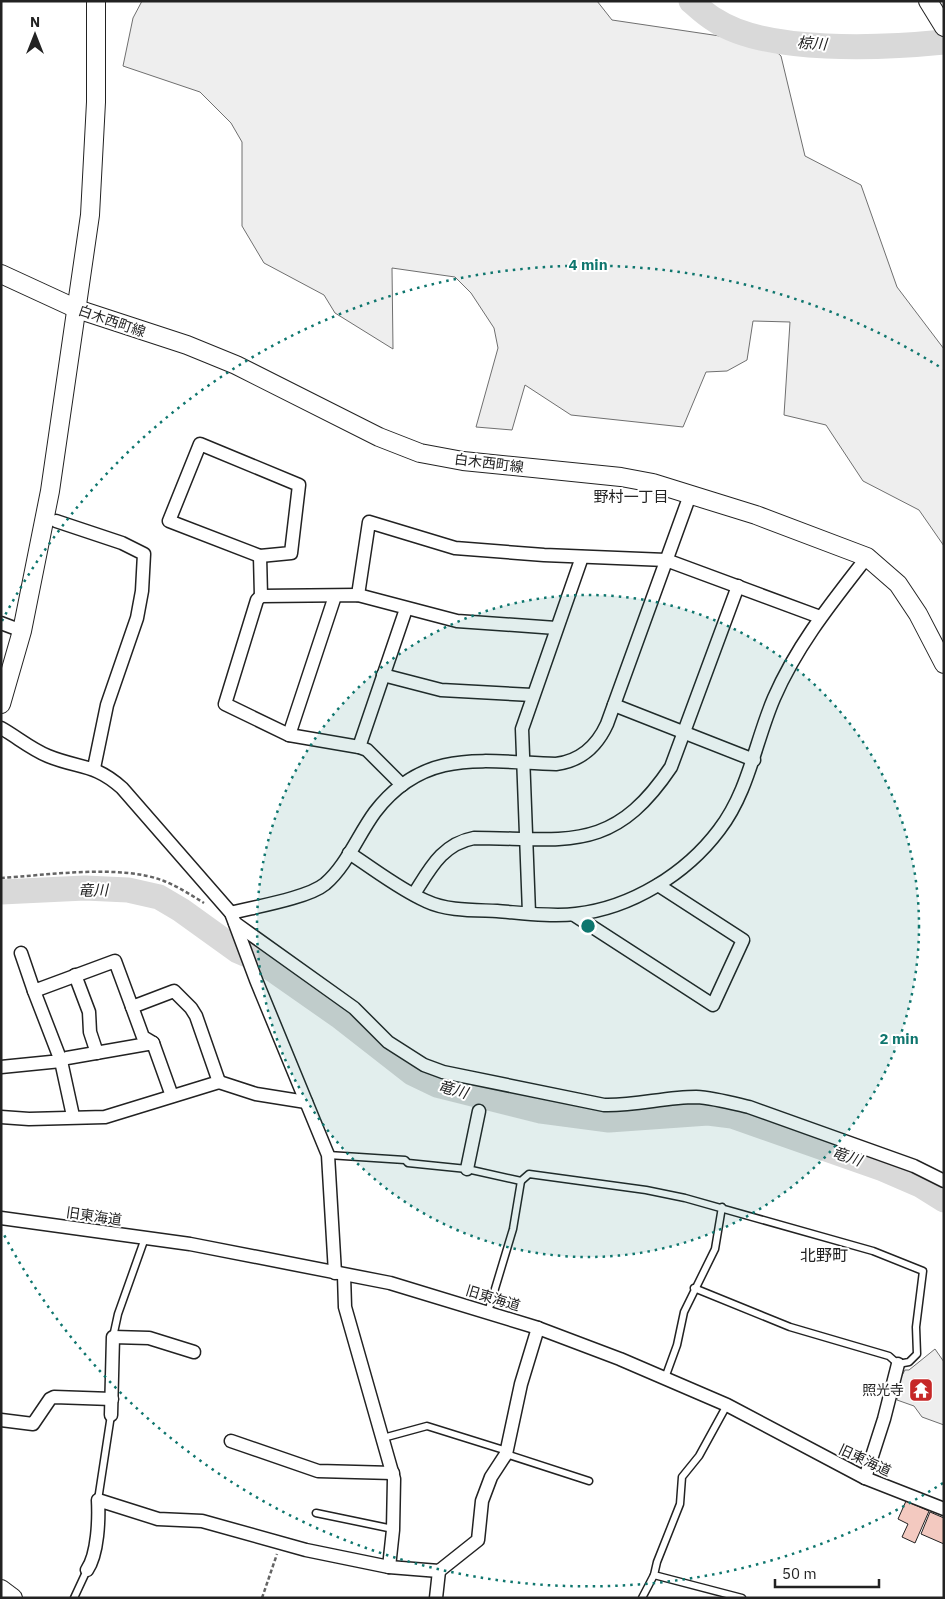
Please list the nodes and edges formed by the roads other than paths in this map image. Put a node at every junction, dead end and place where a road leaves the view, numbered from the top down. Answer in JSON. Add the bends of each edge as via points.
{"nodes":[{"id":1,"x":96,"y":1,"type":"edge"},
{"id":2,"x":928,"y":1,"type":"edge"},
{"id":3,"x":942,"y":23,"type":"edge"},
{"id":4,"x":1,"y":274,"type":"edge"},
{"id":5,"x":76,"y":309,"type":"junction"},
{"id":6,"x":690,"y":495,"type":"junction"},
{"id":7,"x":56,"y":521,"type":"dead end"},
{"id":8,"x":260,"y":556,"type":"junction"},
{"id":9,"x":582,"y":557,"type":"junction"},
{"id":10,"x":867,"y":557,"type":"junction"},
{"id":11,"x":666,"y":560,"type":"junction"},
{"id":12,"x":738,"y":586,"type":"junction"},
{"id":13,"x":358,"y":595,"type":"junction"},
{"id":14,"x":261,"y":596,"type":"junction"},
{"id":15,"x":335,"y":596,"type":"junction"},
{"id":16,"x":406,"y":610,"type":"junction"},
{"id":17,"x":820,"y":617,"type":"junction"},
{"id":18,"x":1,"y":623,"type":"edge"},
{"id":19,"x":556,"y":628,"type":"junction"},
{"id":20,"x":22,"y":631,"type":"junction"},
{"id":21,"x":944,"y":664,"type":"edge"},
{"id":22,"x":383,"y":675,"type":"junction"},
{"id":23,"x":532,"y":695,"type":"junction"},
{"id":24,"x":1,"y":704,"type":"edge"},
{"id":25,"x":614,"y":705,"type":"junction"},
{"id":26,"x":1,"y":728,"type":"edge"},
{"id":27,"x":684,"y":733,"type":"junction"},
{"id":28,"x":289,"y":735,"type":"junction"},
{"id":29,"x":360,"y":747,"type":"junction"},
{"id":30,"x":754,"y":760,"type":"junction"},
{"id":31,"x":525,"y":764,"type":"junction"},
{"id":32,"x":94,"y":768,"type":"junction"},
{"id":33,"x":402,"y":785,"type":"junction"},
{"id":34,"x":528,"y":838,"type":"junction"},
{"id":35,"x":349,"y":853,"type":"junction"},
{"id":36,"x":658,"y":885,"type":"junction"},
{"id":37,"x":414,"y":894,"type":"junction"},
{"id":38,"x":529,"y":913,"type":"junction"},
{"id":39,"x":574,"y":915,"type":"junction"},
{"id":40,"x":233,"y":918,"type":"junction"},
{"id":41,"x":21,"y":953,"type":"dead end"},
{"id":42,"x":75,"y":975,"type":"junction"},
{"id":43,"x":34,"y":991,"type":"junction"},
{"id":44,"x":132,"y":1007,"type":"junction"},
{"id":45,"x":153,"y":1043,"type":"junction"},
{"id":46,"x":97,"y":1053,"type":"junction"},
{"id":47,"x":61,"y":1061,"type":"junction"},
{"id":48,"x":1,"y":1067,"type":"edge"},
{"id":49,"x":219,"y":1082,"type":"junction"},
{"id":50,"x":172,"y":1096,"type":"junction"},
{"id":51,"x":306,"y":1102,"type":"junction"},
{"id":52,"x":478,"y":1111,"type":"dead end"},
{"id":53,"x":72,"y":1116,"type":"junction"},
{"id":54,"x":1,"y":1117,"type":"edge"},
{"id":55,"x":328,"y":1155,"type":"junction"},
{"id":56,"x":467,"y":1168,"type":"junction"},
{"id":57,"x":521,"y":1181,"type":"junction"},
{"id":58,"x":944,"y":1181,"type":"edge"},
{"id":59,"x":722,"y":1207,"type":"junction"},
{"id":60,"x":1,"y":1218,"type":"edge"},
{"id":61,"x":145,"y":1238,"type":"junction"},
{"id":62,"x":340,"y":1274,"type":"junction"},
{"id":63,"x":694,"y":1288,"type":"junction"},
{"id":64,"x":488,"y":1312,"type":"junction"},
{"id":65,"x":538,"y":1328,"type":"junction"},
{"id":66,"x":113,"y":1337,"type":"junction"},
{"id":67,"x":194,"y":1352,"type":"dead end"},
{"id":68,"x":898,"y":1364,"type":"junction"},
{"id":69,"x":666,"y":1378,"type":"junction"},
{"id":70,"x":112,"y":1399,"type":"junction"},
{"id":71,"x":727,"y":1405,"type":"junction"},
{"id":72,"x":111,"y":1415,"type":"joint"},
{"id":73,"x":1,"y":1420,"type":"edge"},
{"id":74,"x":383,"y":1438,"type":"junction"},
{"id":75,"x":231,"y":1441,"type":"dead end"},
{"id":76,"x":506,"y":1452,"type":"junction"},
{"id":77,"x":392,"y":1473,"type":"junction"},
{"id":78,"x":865,"y":1478,"type":"junction"},
{"id":79,"x":588,"y":1481,"type":"dead end"},
{"id":80,"x":98,"y":1500,"type":"junction"},
{"id":81,"x":944,"y":1509,"type":"edge"},
{"id":82,"x":316,"y":1513,"type":"dead end"},
{"id":83,"x":394,"y":1529,"type":"junction"},
{"id":84,"x":389,"y":1566,"type":"junction"},
{"id":85,"x":87,"y":1570,"type":"joint"},
{"id":86,"x":439,"y":1571,"type":"junction"},
{"id":87,"x":654,"y":1575,"type":"junction"},
{"id":88,"x":1,"y":1589,"type":"edge"},
{"id":89,"x":13,"y":1598,"type":"edge"},
{"id":90,"x":74,"y":1598,"type":"edge"},
{"id":91,"x":436,"y":1598,"type":"edge"},
{"id":92,"x":642,"y":1598,"type":"edge"},
{"id":93,"x":742,"y":1598,"type":"edge"}],
"edges":[{"from":1,"to":5,"type":"main road","via":[[96,102],[90,215]]},
{"from":2,"to":3,"type":"main road"},
{"from":4,"to":5,"type":"main road","name":"白木西町線"},
{"from":5,"to":6,"type":"main road","name":"白木西町線","via":[[236,365],[379,437],[420,453],[463,461],[621,476]]},
{"from":5,"to":20,"type":"main road","via":[[50,491]]},
{"from":6,"to":10,"type":"main road","name":"白木西町線"},
{"from":6,"to":11,"type":"street"},
{"from":7,"to":32,"type":"street","via":[[122,543],[144,554],[140,607],[107,705]]},
{"from":8,"to":8,"type":"street","via":[[291,553],[299,484],[200,444],[169,521]]},
{"from":8,"to":14,"type":"street"},
{"from":9,"to":11,"type":"street"},
{"from":9,"to":13,"type":"street","via":[[455,548],[369,522]]},
{"from":9,"to":19,"type":"street"},
{"from":10,"to":17,"type":"street"},
{"from":10,"to":21,"type":"main road","name":"白木西町線","via":[[898,584]]},
{"from":11,"to":12,"type":"street"},
{"from":11,"to":25,"type":"street"},
{"from":12,"to":17,"type":"street"},
{"from":12,"to":27,"type":"street"},
{"from":13,"to":15,"type":"street"},
{"from":13,"to":16,"type":"street"},
{"from":14,"to":15,"type":"street"},
{"from":14,"to":28,"type":"street","via":[[257,600],[225,704]]},
{"from":15,"to":28,"type":"street"},
{"from":16,"to":19,"type":"street","via":[[457,621]]},
{"from":16,"to":22,"type":"street"},
{"from":17,"to":30,"type":"street","via":[[773,699]]},
{"from":18,"to":20,"type":"street"},
{"from":19,"to":23,"type":"street"},
{"from":20,"to":24,"type":"main road"},
{"from":22,"to":23,"type":"street","via":[[441,690]]},
{"from":22,"to":29,"type":"street"},
{"from":23,"to":31,"type":"street","via":[[522,729]]},
{"from":25,"to":27,"type":"street"},
{"from":25,"to":31,"type":"street","via":[[599,740],[579,758],[568,763]]},
{"from":26,"to":32,"type":"street","via":[[50,756]]},
{"from":27,"to":30,"type":"street"},
{"from":27,"to":34,"type":"street","via":[[671,767],[658,785],[639,807],[616,824],[574,838]]},
{"from":28,"to":29,"type":"street"},
{"from":29,"to":33,"type":"street"},
{"from":30,"to":36,"type":"street","via":[[719,830],[694,858]]},
{"from":31,"to":33,"type":"street","via":[[450,763],[422,771]]},
{"from":31,"to":34,"type":"street"},
{"from":32,"to":40,"type":"street","via":[[107,774],[122,788]]},
{"from":33,"to":35,"type":"street","via":[[375,812]]},
{"from":34,"to":37,"type":"street","via":[[474,838],[452,845],[434,863]]},
{"from":34,"to":38,"type":"street"},
{"from":35,"to":37,"type":"street"},
{"from":35,"to":40,"type":"street","via":[[325,884]]},
{"from":36,"to":39,"type":"street","via":[[611,906]]},
{"from":36,"to":39,"type":"street","via":[[743,940],[712,1006]]},
{"from":37,"to":38,"type":"street","via":[[427,902],[457,909]]},
{"from":38,"to":39,"type":"street"},
{"from":40,"to":51,"type":"street"},
{"from":40,"to":58,"type":"street","via":[[354,1008],[403,1053],[443,1072],[604,1105],[624,1106],[685,1098],[728,1102],[914,1166]]},
{"from":41,"to":43,"type":"street"},
{"from":42,"to":43,"type":"street"},
{"from":42,"to":44,"type":"street","via":[[115,960]]},
{"from":42,"to":46,"type":"street","via":[[89,1012],[90,1032]]},
{"from":43,"to":47,"type":"street"},
{"from":44,"to":45,"type":"street","via":[[143,1037]]},
{"from":44,"to":49,"type":"street","via":[[174,991],[196,1016]]},
{"from":45,"to":46,"type":"street"},
{"from":45,"to":50,"type":"street"},
{"from":46,"to":47,"type":"street"},
{"from":47,"to":48,"type":"street"},
{"from":47,"to":53,"type":"street"},
{"from":49,"to":50,"type":"street"},
{"from":49,"to":51,"type":"street","via":[[256,1094]]},
{"from":50,"to":53,"type":"street","via":[[105,1117]]},
{"from":51,"to":55,"type":"street"},
{"from":52,"to":56,"type":"street"},
{"from":53,"to":54,"type":"street"},
{"from":55,"to":56,"type":"lane"},
{"from":55,"to":62,"type":"street"},
{"from":56,"to":57,"type":"lane"},
{"from":57,"to":59,"type":"lane","via":[[529,1174],[567,1178],[646,1190]]},
{"from":57,"to":64,"type":"lane","via":[[513,1230]]},
{"from":59,"to":63,"type":"lane","via":[[715,1250]]},
{"from":59,"to":68,"type":"lane","via":[[873,1251],[923,1272],[916,1327],[917,1354],[909,1362]]},
{"from":60,"to":61,"type":"street","name":"旧東海道"},
{"from":61,"to":62,"type":"street","name":"旧東海道"},
{"from":61,"to":66,"type":"lane"},
{"from":62,"to":64,"type":"street","name":"旧東海道","via":[[390,1283]]},
{"from":62,"to":74,"type":"street","via":[[344,1307]]},
{"from":63,"to":68,"type":"lane","via":[[790,1327],[889,1356]]},
{"from":63,"to":69,"type":"lane"},
{"from":64,"to":65,"type":"street","name":"旧東海道"},
{"from":65,"to":69,"type":"street","name":"旧東海道"},
{"from":65,"to":76,"type":"street"},
{"from":66,"to":67,"type":"street","via":[[149,1338]]},
{"from":66,"to":70,"type":"street"},
{"from":68,"to":78,"type":"street"},
{"from":69,"to":71,"type":"street","name":"旧東海道"},
{"from":70,"to":72,"type":"street"},
{"from":70,"to":73,"type":"street","via":[[54,1397],[33,1424]]},
{"from":71,"to":78,"type":"street","name":"旧東海道"},
{"from":71,"to":87,"type":"lane","via":[[699,1456],[682,1477],[680,1504]]},
{"from":72,"to":80,"type":"lane"},
{"from":74,"to":76,"type":"lane","via":[[427,1426]]},
{"from":74,"to":77,"type":"street"},
{"from":75,"to":77,"type":"street","via":[[318,1471]]},
{"from":76,"to":79,"type":"lane"},
{"from":76,"to":86,"type":"street","via":[[482,1501],[478,1540]]},
{"from":77,"to":83,"type":"street"},
{"from":78,"to":81,"type":"street","name":"旧東海道"},
{"from":80,"to":84,"type":"street","via":[[158,1519],[202,1521],[281,1544]]},
{"from":80,"to":85,"type":"street","via":[[95,1544]]},
{"from":82,"to":83,"type":"lane"},
{"from":83,"to":84,"type":"street"},
{"from":84,"to":86,"type":"street"},
{"from":85,"to":90,"type":"lane"},
{"from":86,"to":91,"type":"street"},
{"from":87,"to":92,"type":"lane"},
{"from":87,"to":93,"type":"lane"},
{"from":88,"to":89,"type":"main road"}]}
